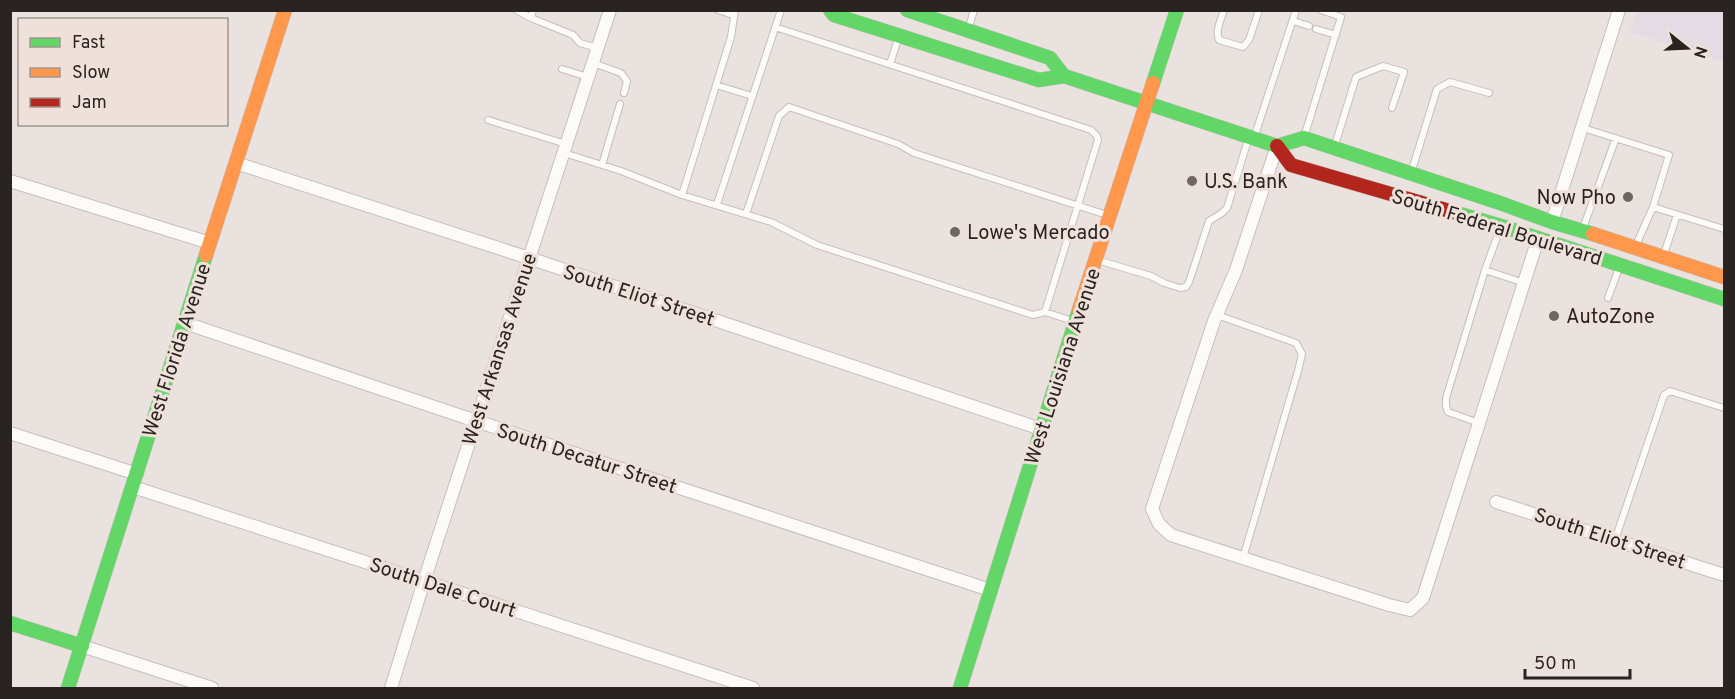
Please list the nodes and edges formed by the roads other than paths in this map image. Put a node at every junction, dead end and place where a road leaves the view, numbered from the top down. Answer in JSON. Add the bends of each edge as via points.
{"nodes":[{"id":1,"x":285,"y":10,"type":"edge"},
{"id":2,"x":516,"y":10,"type":"edge"},
{"id":3,"x":610,"y":10,"type":"edge"},
{"id":4,"x":718,"y":10,"type":"edge"},
{"id":5,"x":781,"y":10,"type":"edge"},
{"id":6,"x":830,"y":10,"type":"edge"},
{"id":7,"x":907,"y":10,"type":"edge"},
{"id":8,"x":974,"y":10,"type":"edge"},
{"id":9,"x":1178,"y":10,"type":"edge"},
{"id":10,"x":1224,"y":10,"type":"edge"},
{"id":11,"x":1259,"y":10,"type":"edge"},
{"id":12,"x":1296,"y":10,"type":"edge"},
{"id":13,"x":1321,"y":10,"type":"edge"},
{"id":14,"x":1615,"y":11,"type":"edge"},
{"id":15,"x":734,"y":13,"type":"edge"},
{"id":16,"x":532,"y":14,"type":"edge"},
{"id":17,"x":1293,"y":21,"type":"junction"},
{"id":18,"x":775,"y":27,"type":"junction"},
{"id":19,"x":968,"y":31,"type":"junction"},
{"id":20,"x":899,"y":35,"type":"junction"},
{"id":21,"x":1336,"y":35,"type":"junction"},
{"id":22,"x":598,"y":48,"type":"junction"},
{"id":23,"x":593,"y":63,"type":"junction"},
{"id":24,"x":890,"y":64,"type":"junction"},
{"id":25,"x":562,"y":69,"type":"dead end"},
{"id":26,"x":1064,"y":76,"type":"junction"},
{"id":27,"x":588,"y":77,"type":"junction"},
{"id":28,"x":716,"y":85,"type":"junction"},
{"id":29,"x":624,"y":93,"type":"dead end"},
{"id":30,"x":1489,"y":93,"type":"dead end"},
{"id":31,"x":752,"y":96,"type":"junction"},
{"id":32,"x":620,"y":104,"type":"dead end"},
{"id":33,"x":1148,"y":104,"type":"junction"},
{"id":34,"x":1392,"y":108,"type":"dead end"},
{"id":35,"x":488,"y":120,"type":"dead end"},
{"id":36,"x":1583,"y":128,"type":"junction"},
{"id":37,"x":1251,"y":138,"type":"junction"},
{"id":38,"x":1304,"y":138,"type":"junction"},
{"id":39,"x":1616,"y":138,"type":"junction"},
{"id":40,"x":1277,"y":146,"type":"junction"},
{"id":41,"x":565,"y":148,"type":"junction"},
{"id":42,"x":1334,"y":148,"type":"junction"},
{"id":43,"x":236,"y":163,"type":"junction"},
{"id":44,"x":602,"y":165,"type":"junction"},
{"id":45,"x":1411,"y":174,"type":"junction"},
{"id":46,"x":10,"y":181,"type":"edge"},
{"id":47,"x":682,"y":195,"type":"junction"},
{"id":48,"x":717,"y":204,"type":"junction"},
{"id":49,"x":1077,"y":206,"type":"junction"},
{"id":50,"x":1653,"y":207,"type":"junction"},
{"id":51,"x":746,"y":214,"type":"junction"},
{"id":52,"x":1677,"y":215,"type":"junction"},
{"id":53,"x":1111,"y":216,"type":"junction"},
{"id":54,"x":1552,"y":222,"type":"junction"},
{"id":55,"x":1501,"y":226,"type":"junction"},
{"id":56,"x":1725,"y":229,"type":"edge"},
{"id":57,"x":1581,"y":232,"type":"junction"},
{"id":58,"x":1538,"y":239,"type":"junction"},
{"id":59,"x":210,"y":243,"type":"junction"},
{"id":60,"x":1635,"y":248,"type":"junction"},
{"id":61,"x":1663,"y":257,"type":"junction"},
{"id":62,"x":529,"y":258,"type":"junction"},
{"id":63,"x":1097,"y":260,"type":"junction"},
{"id":64,"x":1620,"y":265,"type":"junction"},
{"id":65,"x":1485,"y":270,"type":"junction"},
{"id":66,"x":1724,"y":276,"type":"edge"},
{"id":67,"x":1524,"y":283,"type":"junction"},
{"id":68,"x":1608,"y":298,"type":"dead end"},
{"id":69,"x":1725,"y":299,"type":"edge"},
{"id":70,"x":1045,"y":312,"type":"junction"},
{"id":71,"x":1216,"y":315,"type":"junction"},
{"id":72,"x":1076,"y":322,"type":"junction"},
{"id":73,"x":185,"y":323,"type":"junction"},
{"id":74,"x":1725,"y":408,"type":"edge"},
{"id":75,"x":476,"y":421,"type":"junction"},
{"id":76,"x":1479,"y":423,"type":"junction"},
{"id":77,"x":1041,"y":429,"type":"junction"},
{"id":78,"x":10,"y":433,"type":"edge"},
{"id":79,"x":135,"y":481,"type":"junction"},
{"id":80,"x":1496,"y":502,"type":"dead end"},
{"id":81,"x":1615,"y":540,"type":"junction"},
{"id":82,"x":1243,"y":558,"type":"junction"},
{"id":83,"x":1725,"y":575,"type":"edge"},
{"id":84,"x":424,"y":581,"type":"junction"},
{"id":85,"x":990,"y":590,"type":"junction"},
{"id":86,"x":10,"y":623,"type":"edge"},
{"id":87,"x":82,"y":646,"type":"junction"},
{"id":88,"x":68,"y":688,"type":"edge"},
{"id":89,"x":212,"y":688,"type":"edge"},
{"id":90,"x":391,"y":688,"type":"edge"},
{"id":91,"x":753,"y":688,"type":"edge"},
{"id":92,"x":960,"y":688,"type":"edge"}],
"edges":[{"from":1,"to":43,"type":"main road","name":"West Florida Avenue"},
{"from":2,"to":16,"type":"lane"},
{"from":3,"to":22,"type":"street","name":"West Arkansas Avenue"},
{"from":4,"to":15,"type":"lane"},
{"from":5,"to":18,"type":"lane"},
{"from":6,"to":20,"type":"main road","name":"South Federal Boulevard","via":[[834,15]]},
{"from":7,"to":19,"type":"main road","name":"South Federal Boulevard"},
{"from":8,"to":19,"type":"lane"},
{"from":9,"to":33,"type":"main road","name":"West Louisiana Avenue"},
{"from":10,"to":11,"type":"lane","via":[[1219,40],[1243,47],[1250,40]]},
{"from":12,"to":17,"type":"lane"},
{"from":13,"to":21,"type":"lane","via":[[1341,17]]},
{"from":14,"to":36,"type":"street"},
{"from":15,"to":28,"type":"lane"},
{"from":16,"to":22,"type":"lane","via":[[573,35],[580,43]]},
{"from":17,"to":21,"type":"lane"},
{"from":17,"to":37,"type":"lane"},
{"from":18,"to":24,"type":"lane"},
{"from":18,"to":31,"type":"lane"},
{"from":19,"to":26,"type":"main road","name":"South Federal Boulevard","via":[[1050,58]]},
{"from":20,"to":24,"type":"lane"},
{"from":20,"to":26,"type":"main road","name":"South Federal Boulevard","via":[[1040,80]]},
{"from":21,"to":38,"type":"lane"},
{"from":22,"to":23,"type":"street","name":"West Arkansas Avenue"},
{"from":23,"to":27,"type":"street","name":"West Arkansas Avenue"},
{"from":23,"to":29,"type":"lane","via":[[621,73],[627,81]]},
{"from":24,"to":49,"type":"lane","via":[[1091,130],[1098,140]]},
{"from":25,"to":27,"type":"lane"},
{"from":26,"to":33,"type":"main road","name":"South Federal Boulevard"},
{"from":27,"to":41,"type":"street","name":"West Arkansas Avenue"},
{"from":28,"to":31,"type":"lane"},
{"from":28,"to":47,"type":"lane"},
{"from":30,"to":45,"type":"lane","via":[[1450,82],[1437,89]]},
{"from":31,"to":48,"type":"lane"},
{"from":32,"to":44,"type":"lane"},
{"from":33,"to":37,"type":"main road","name":"South Federal Boulevard"},
{"from":33,"to":53,"type":"main road","name":"West Louisiana Avenue"},
{"from":34,"to":42,"type":"lane","via":[[1404,72],[1383,66],[1356,77]]},
{"from":35,"to":41,"type":"lane"},
{"from":36,"to":39,"type":"lane"},
{"from":36,"to":54,"type":"street"},
{"from":37,"to":40,"type":"main road","name":"South Federal Boulevard"},
{"from":37,"to":63,"type":"lane","via":[[1227,208],[1209,221],[1186,287]]},
{"from":38,"to":40,"type":"main road"},
{"from":38,"to":42,"type":"main road","name":"South Federal Boulevard"},
{"from":39,"to":50,"type":"lane","via":[[1669,155]]},
{"from":39,"to":57,"type":"lane"},
{"from":40,"to":55,"type":"main road","name":"South Federal Boulevard","via":[[1292,165]]},
{"from":40,"to":71,"type":"street","via":[[1236,270]]},
{"from":41,"to":44,"type":"lane"},
{"from":41,"to":62,"type":"street","name":"West Arkansas Avenue"},
{"from":42,"to":45,"type":"main road","name":"South Federal Boulevard"},
{"from":43,"to":59,"type":"main road","name":"West Florida Avenue"},
{"from":43,"to":62,"type":"street","name":"South Eliot Street"},
{"from":44,"to":47,"type":"lane"},
{"from":45,"to":54,"type":"main road","name":"South Federal Boulevard"},
{"from":46,"to":59,"type":"street"},
{"from":47,"to":48,"type":"lane"},
{"from":48,"to":51,"type":"lane"},
{"from":49,"to":51,"type":"lane","via":[[789,107],[779,116]]},
{"from":49,"to":53,"type":"lane"},
{"from":49,"to":70,"type":"lane"},
{"from":50,"to":52,"type":"lane"},
{"from":50,"to":60,"type":"lane"},
{"from":51,"to":70,"type":"lane","via":[[828,249],[1033,315]]},
{"from":52,"to":56,"type":"lane"},
{"from":52,"to":61,"type":"lane"},
{"from":53,"to":63,"type":"main road","name":"West Louisiana Avenue"},
{"from":54,"to":57,"type":"main road","name":"South Federal Boulevard"},
{"from":55,"to":58,"type":"main road","name":"South Federal Boulevard"},
{"from":55,"to":65,"type":"lane"},
{"from":57,"to":60,"type":"main road","name":"South Federal Boulevard"},
{"from":58,"to":64,"type":"main road","name":"South Federal Boulevard"},
{"from":58,"to":67,"type":"street"},
{"from":59,"to":73,"type":"main road","name":"West Florida Avenue"},
{"from":60,"to":61,"type":"main road","name":"South Federal Boulevard"},
{"from":61,"to":66,"type":"main road","name":"South Federal Boulevard"},
{"from":62,"to":75,"type":"street","name":"West Arkansas Avenue"},
{"from":62,"to":77,"type":"street","name":"South Eliot Street"},
{"from":63,"to":72,"type":"main road","name":"West Louisiana Avenue"},
{"from":64,"to":68,"type":"lane"},
{"from":64,"to":69,"type":"main road","name":"South Federal Boulevard"},
{"from":65,"to":67,"type":"lane"},
{"from":65,"to":76,"type":"lane","via":[[1446,398],[1448,412]]},
{"from":67,"to":76,"type":"street"},
{"from":70,"to":72,"type":"lane"},
{"from":71,"to":82,"type":"lane","via":[[1296,343],[1302,354]]},
{"from":71,"to":82,"type":"street","via":[[1152,509],[1159,524],[1171,535]]},
{"from":72,"to":77,"type":"main road","name":"West Louisiana Avenue"},
{"from":73,"to":75,"type":"street","name":"South Decatur Street"},
{"from":73,"to":79,"type":"main road","name":"West Florida Avenue"},
{"from":74,"to":81,"type":"lane","via":[[1681,394],[1664,395]]},
{"from":75,"to":84,"type":"street","name":"West Arkansas Avenue"},
{"from":75,"to":85,"type":"street","name":"South Decatur Street"},
{"from":76,"to":82,"type":"street","via":[[1423,598],[1410,610]]},
{"from":77,"to":85,"type":"main road","name":"West Louisiana Avenue"},
{"from":78,"to":79,"type":"street","name":"South Dale Court"},
{"from":79,"to":84,"type":"street","name":"South Dale Court"},
{"from":79,"to":87,"type":"main road","name":"West Florida Avenue"},
{"from":80,"to":81,"type":"street","name":"South Eliot Street"},
{"from":81,"to":83,"type":"street","name":"South Eliot Street"},
{"from":84,"to":90,"type":"street","name":"West Arkansas Avenue"},
{"from":84,"to":91,"type":"street","name":"South Dale Court"},
{"from":85,"to":92,"type":"main road","name":"West Louisiana Avenue"},
{"from":86,"to":87,"type":"main road"},
{"from":87,"to":88,"type":"main road","name":"West Florida Avenue"},
{"from":87,"to":89,"type":"street"}]}
